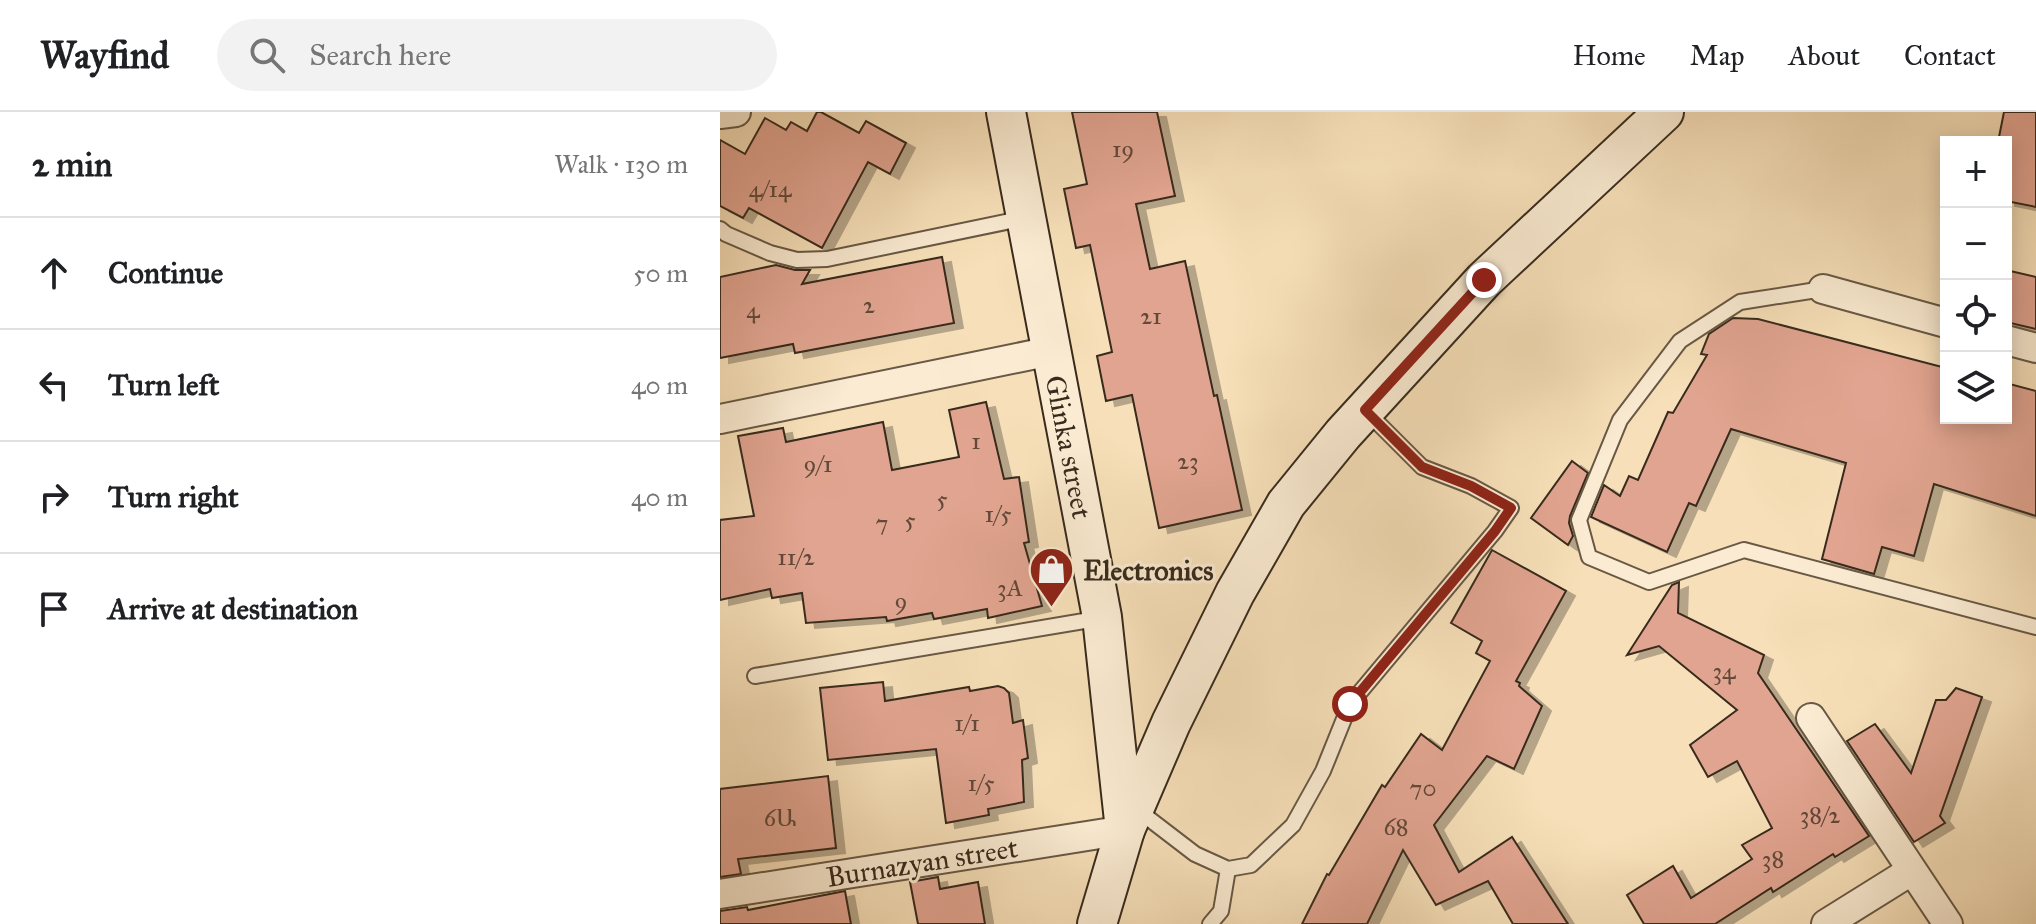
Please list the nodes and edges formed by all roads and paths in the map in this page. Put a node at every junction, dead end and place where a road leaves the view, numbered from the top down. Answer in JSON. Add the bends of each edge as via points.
{"nodes":[{"id":1,"x":736,"y":112,"type":"edge"},
{"id":2,"x":1006,"y":112,"type":"edge"},
{"id":3,"x":1664,"y":112,"type":"edge"},
{"id":4,"x":720,"y":114,"type":"edge"},
{"id":5,"x":1025,"y":218,"type":"junction"},
{"id":6,"x":720,"y":229,"type":"edge"},
{"id":7,"x":1823,"y":289,"type":"joint"},
{"id":8,"x":1940,"y":321,"type":"edge"},
{"id":9,"x":2012,"y":342,"type":"edge"},
{"id":10,"x":2036,"y":348,"type":"edge"},
{"id":11,"x":1051,"y":351,"type":"junction"},
{"id":12,"x":1365,"y":410,"type":"junction"},
{"id":13,"x":720,"y":419,"type":"edge"},
{"id":14,"x":1102,"y":617,"type":"junction"},
{"id":15,"x":2036,"y":627,"type":"edge"},
{"id":16,"x":755,"y":676,"type":"dead end"},
{"id":17,"x":1811,"y":718,"type":"dead end"},
{"id":18,"x":1129,"y":819,"type":"junction"},
{"id":19,"x":1228,"y":869,"type":"junction"},
{"id":20,"x":1911,"y":871,"type":"junction"},
{"id":21,"x":720,"y":894,"type":"edge"},
{"id":22,"x":1097,"y":924,"type":"edge"},
{"id":23,"x":1210,"y":924,"type":"edge"},
{"id":24,"x":1826,"y":924,"type":"edge"},
{"id":25,"x":1948,"y":924,"type":"edge"}],
"edges":[{"from":1,"to":4,"type":"street"},
{"from":2,"to":5,"type":"main road","name":"Glinka street"},
{"from":3,"to":12,"type":"main road","via":[[1484,280]]},
{"from":5,"to":6,"type":"lane","via":[[827,259],[797,260],[770,253]]},
{"from":5,"to":11,"type":"main road","name":"Glinka street"},
{"from":7,"to":8,"type":"street"},
{"from":7,"to":15,"type":"lane","via":[[1740,302],[1680,341],[1614,434],[1579,520],[1589,557],[1649,582],[1744,550]]},
{"from":9,"to":10,"type":"street"},
{"from":11,"to":13,"type":"street"},
{"from":11,"to":14,"type":"main road","name":"Glinka street"},
{"from":12,"to":18,"type":"main road","via":[[1286,504],[1235,593]]},
{"from":12,"to":19,"type":"lane","via":[[1422,467],[1511,508],[1350,704],[1323,771],[1293,825],[1251,865]]},
{"from":14,"to":16,"type":"lane"},
{"from":14,"to":18,"type":"main road","name":"Glinka street"},
{"from":17,"to":20,"type":"street"},
{"from":18,"to":19,"type":"lane"},
{"from":18,"to":21,"type":"street","name":"Burnazyan street"},
{"from":18,"to":22,"type":"main road","name":"Glinka street"},
{"from":19,"to":23,"type":"lane","via":[[1221,911]]},
{"from":20,"to":24,"type":"street"},
{"from":20,"to":25,"type":"street"}]}
